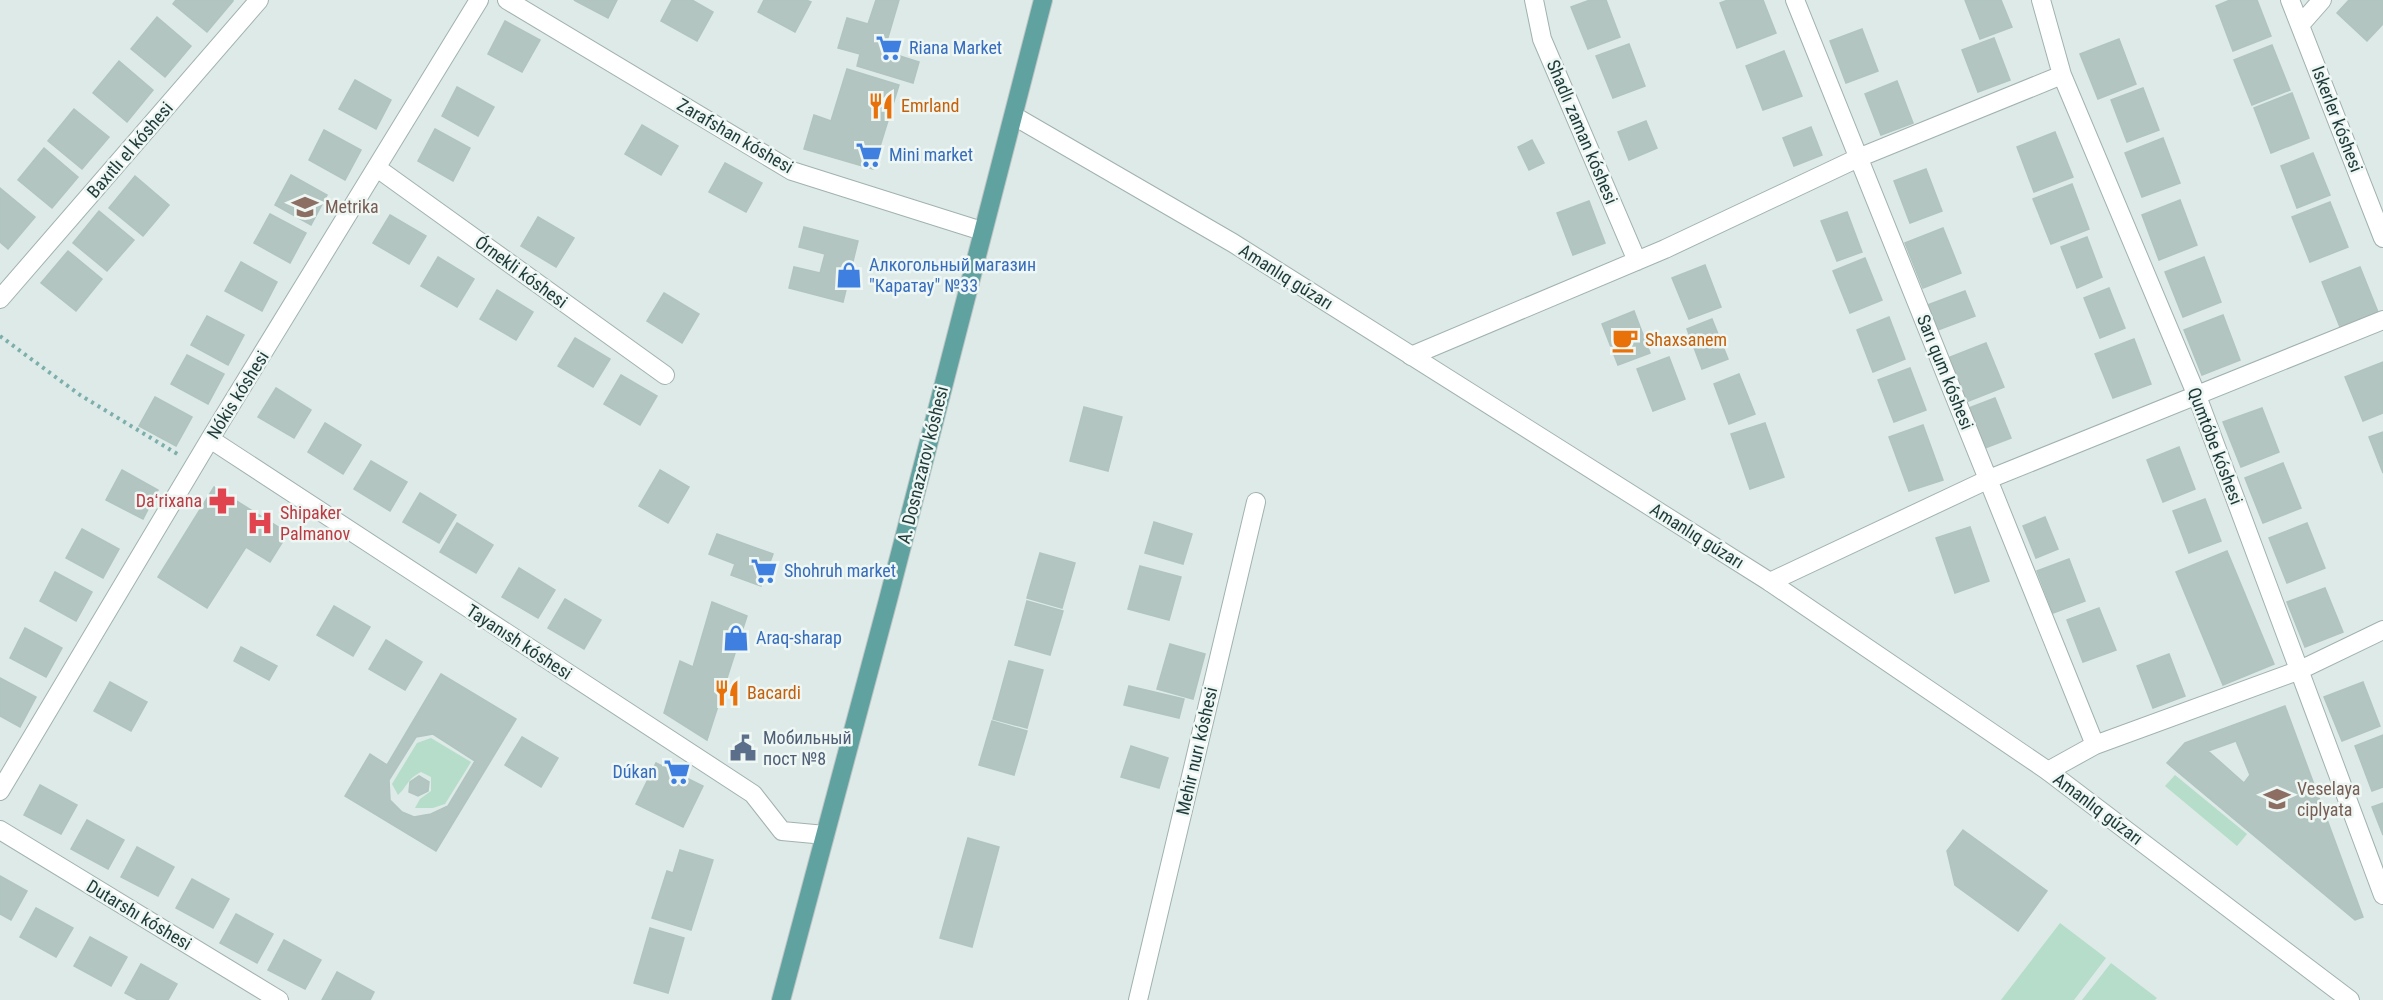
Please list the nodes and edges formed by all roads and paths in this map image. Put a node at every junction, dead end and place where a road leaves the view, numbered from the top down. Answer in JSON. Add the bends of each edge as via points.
{"nodes":[{"id":1,"x":259,"y":0,"type":"edge"},
{"id":2,"x":479,"y":0,"type":"edge"},
{"id":3,"x":507,"y":0,"type":"edge"},
{"id":4,"x":1043,"y":0,"type":"edge"},
{"id":5,"x":1534,"y":0,"type":"edge"},
{"id":6,"x":1795,"y":0,"type":"edge"},
{"id":7,"x":2041,"y":0,"type":"edge"},
{"id":8,"x":2290,"y":0,"type":"edge"},
{"id":9,"x":2322,"y":0,"type":"edge"},
{"id":10,"x":2300,"y":25,"type":"junction"},
{"id":11,"x":2062,"y":75,"type":"junction"},
{"id":12,"x":1014,"y":116,"type":"junction"},
{"id":13,"x":1858,"y":158,"type":"junction"},
{"id":14,"x":377,"y":168,"type":"junction"},
{"id":15,"x":982,"y":231,"type":"junction"},
{"id":16,"x":2383,"y":238,"type":"edge"},
{"id":17,"x":1637,"y":261,"type":"junction"},
{"id":18,"x":0,"y":299,"type":"edge"},
{"id":19,"x":2383,"y":321,"type":"edge"},
{"id":20,"x":0,"y":336,"type":"edge"},
{"id":21,"x":1411,"y":356,"type":"junction"},
{"id":22,"x":665,"y":375,"type":"dead end"},
{"id":23,"x":2197,"y":396,"type":"junction"},
{"id":24,"x":210,"y":439,"type":"junction"},
{"id":25,"x":195,"y":464,"type":"junction"},
{"id":26,"x":1989,"y":480,"type":"junction"},
{"id":27,"x":1256,"y":502,"type":"dead end"},
{"id":28,"x":1770,"y":582,"type":"junction"},
{"id":29,"x":2383,"y":630,"type":"edge"},
{"id":30,"x":2300,"y":670,"type":"junction"},
{"id":31,"x":2095,"y":745,"type":"junction"},
{"id":32,"x":2048,"y":771,"type":"junction"},
{"id":33,"x":0,"y":791,"type":"edge"},
{"id":34,"x":0,"y":830,"type":"edge"},
{"id":35,"x":825,"y":835,"type":"junction"},
{"id":36,"x":2383,"y":895,"type":"edge"},
{"id":37,"x":279,"y":1000,"type":"edge"},
{"id":38,"x":781,"y":1000,"type":"edge"},
{"id":39,"x":1138,"y":1000,"type":"edge"},
{"id":40,"x":2350,"y":1000,"type":"edge"}],
"edges":[{"from":1,"to":18,"type":"street","name":"Baxıtlı el kóshesi"},
{"from":2,"to":14,"type":"street","name":"Nókis kóshesi"},
{"from":3,"to":15,"type":"street","name":"Zarafshan kóshesi","via":[[792,171]]},
{"from":4,"to":12,"type":"main road","name":"A. Dosnazarov kóshesi"},
{"from":5,"to":17,"type":"street","name":"Shadlı zaman kóshesi","via":[[1542,39]]},
{"from":6,"to":13,"type":"street","name":"Sarı qum kóshesi"},
{"from":7,"to":11,"type":"street","name":"Qumtóbe kóshesi"},
{"from":8,"to":10,"type":"street","name":"Iskerler kóshesi"},
{"from":9,"to":10,"type":"street"},
{"from":10,"to":16,"type":"street","name":"Iskerler kóshesi"},
{"from":11,"to":13,"type":"street"},
{"from":11,"to":23,"type":"street","name":"Qumtóbe kóshesi"},
{"from":12,"to":15,"type":"main road","name":"A. Dosnazarov kóshesi"},
{"from":12,"to":21,"type":"street","name":"Amanlıq gúzarı","via":[[1233,243]]},
{"from":13,"to":17,"type":"street"},
{"from":13,"to":26,"type":"street","name":"Sarı qum kóshesi"},
{"from":14,"to":22,"type":"street","name":"Órnekli kóshesi"},
{"from":14,"to":24,"type":"street","name":"Nókis kóshesi"},
{"from":15,"to":35,"type":"main road","name":"A. Dosnazarov kóshesi"},
{"from":17,"to":21,"type":"street"},
{"from":19,"to":23,"type":"street"},
{"from":20,"to":25,"type":"path","via":[[80,396]]},
{"from":21,"to":28,"type":"street","name":"Amanlıq gúzarı"},
{"from":23,"to":26,"type":"street"},
{"from":23,"to":30,"type":"street","name":"Qumtóbe kóshesi"},
{"from":24,"to":25,"type":"street","name":"Nókis kóshesi"},
{"from":24,"to":35,"type":"street","name":"Tayanısh kóshesi","via":[[753,794],[782,831]]},
{"from":25,"to":33,"type":"street","name":"Nókis kóshesi"},
{"from":26,"to":28,"type":"street"},
{"from":26,"to":31,"type":"street","name":"Sarı qum kóshesi"},
{"from":27,"to":39,"type":"street","name":"Mehir nurı kóshesi"},
{"from":28,"to":32,"type":"street","name":"Amanlıq gúzarı"},
{"from":29,"to":30,"type":"street"},
{"from":30,"to":31,"type":"street"},
{"from":30,"to":36,"type":"street","name":"Qumtóbe kóshesi"},
{"from":31,"to":32,"type":"street"},
{"from":32,"to":40,"type":"street","name":"Amanlıq gúzarı"},
{"from":34,"to":37,"type":"street","name":"Dutarshı kóshesi"},
{"from":35,"to":38,"type":"main road","name":"A. Dosnazarov kóshesi"}]}
